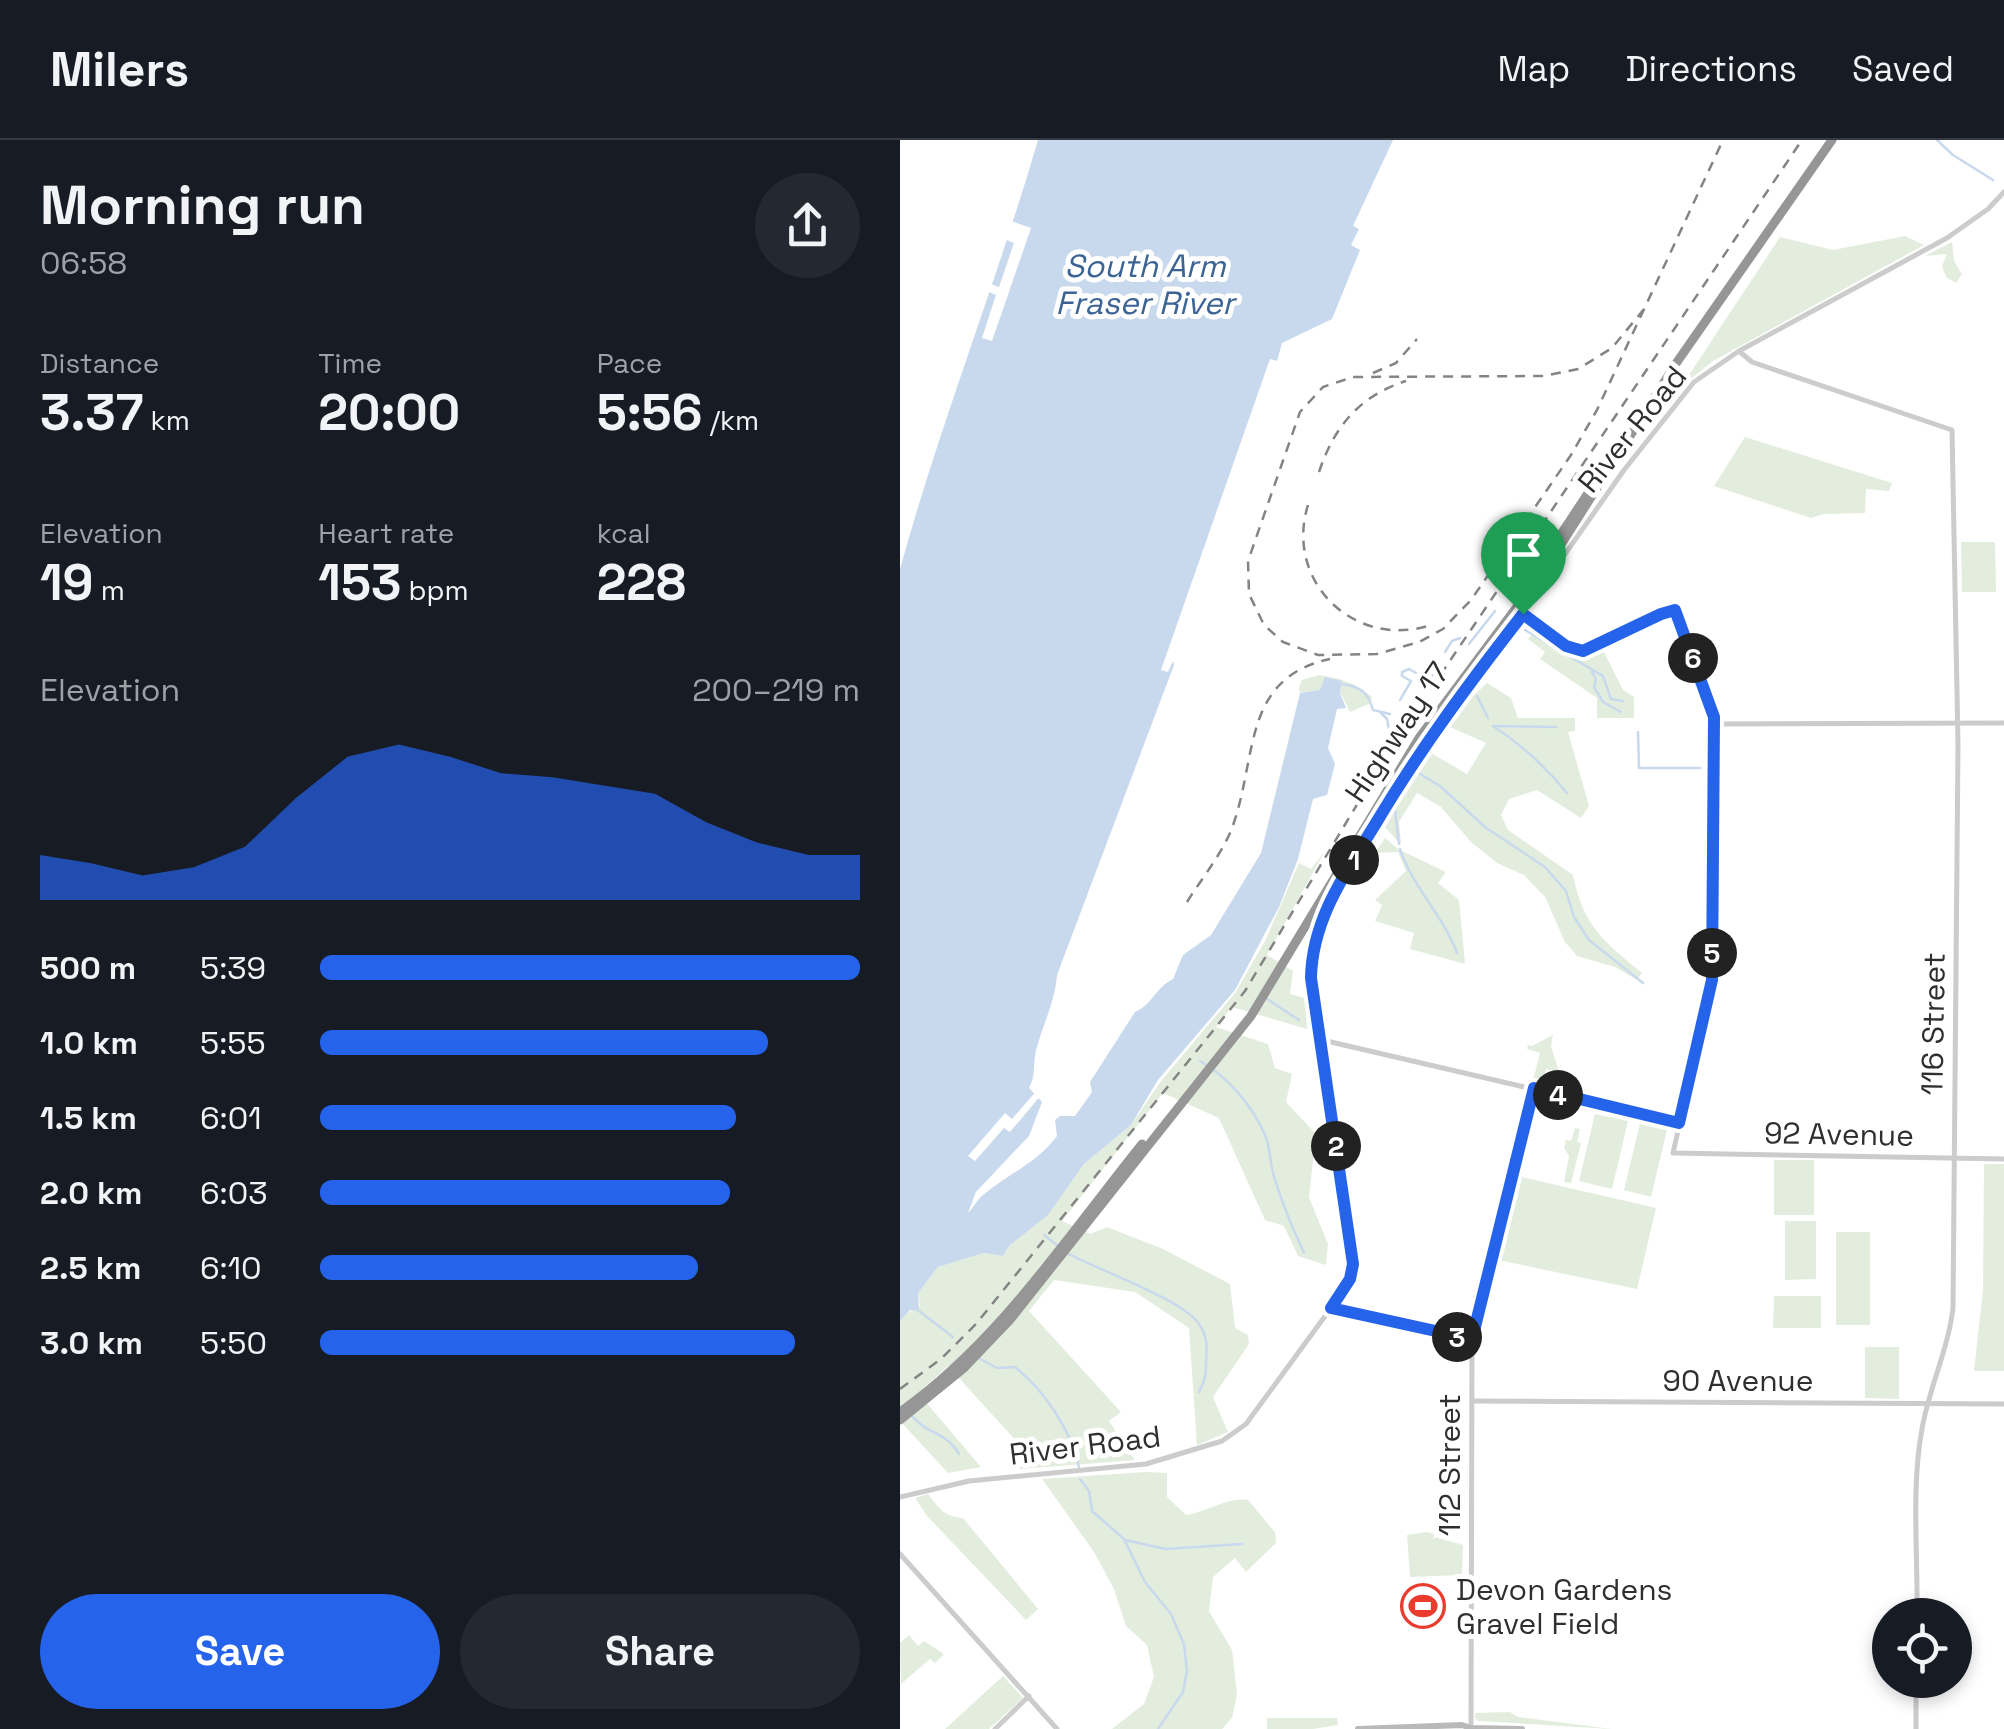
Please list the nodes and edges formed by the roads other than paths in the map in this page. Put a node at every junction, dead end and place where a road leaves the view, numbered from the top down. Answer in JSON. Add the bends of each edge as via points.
{"nodes":[{"id":1,"x":1829,"y":140,"type":"edge"},
{"id":2,"x":2004,"y":192,"type":"edge"},
{"id":3,"x":1740,"y":351,"type":"junction"},
{"id":4,"x":1523,"y":614,"type":"junction"},
{"id":5,"x":1958,"y":723,"type":"junction"},
{"id":6,"x":2004,"y":723,"type":"edge"},
{"id":7,"x":1714,"y":724,"type":"junction"},
{"id":8,"x":1318,"y":1039,"type":"junction"},
{"id":9,"x":1534,"y":1088,"type":"junction"},
{"id":10,"x":1679,"y":1123,"type":"junction"},
{"id":11,"x":1954,"y":1158,"type":"junction"},
{"id":12,"x":2004,"y":1159,"type":"edge"},
{"id":13,"x":1331,"y":1308,"type":"junction"},
{"id":14,"x":1472,"y":1339,"type":"junction"},
{"id":15,"x":1472,"y":1401,"type":"junction"},
{"id":16,"x":1928,"y":1404,"type":"junction"},
{"id":17,"x":2004,"y":1404,"type":"edge"},
{"id":18,"x":906,"y":1412,"type":"edge"},
{"id":19,"x":900,"y":1497,"type":"edge"},
{"id":20,"x":900,"y":1554,"type":"edge"},
{"id":21,"x":1917,"y":1598,"type":"edge"},
{"id":22,"x":1029,"y":1696,"type":"junction"},
{"id":23,"x":1916,"y":1698,"type":"edge"},
{"id":24,"x":995,"y":1729,"type":"edge"},
{"id":25,"x":1057,"y":1729,"type":"edge"},
{"id":26,"x":1358,"y":1729,"type":"edge"},
{"id":27,"x":1470,"y":1729,"type":"edge"},
{"id":28,"x":1522,"y":1729,"type":"edge"},
{"id":29,"x":1916,"y":1729,"type":"edge"}],
"edges":[{"from":1,"to":18,"type":"highway","name":"Highway 17","via":[[1673,359],[1542,563],[1408,746],[1262,996],[982,1345]]},
{"from":2,"to":3,"type":"street","name":"River Road","via":[[1934,246]]},
{"from":3,"to":4,"type":"street","name":"River Road","via":[[1676,402]]},
{"from":3,"to":5,"type":"street","name":"116 Street","via":[[1748,361],[1952,430]]},
{"from":4,"to":7,"type":"street","via":[[1583,651],[1675,610]]},
{"from":4,"to":8,"type":"street","name":"River Road","via":[[1426,742],[1327,905],[1311,963]]},
{"from":5,"to":6,"type":"street"},
{"from":5,"to":7,"type":"street"},
{"from":5,"to":11,"type":"street","name":"116 Street"},
{"from":7,"to":10,"type":"street","via":[[1712,980]]},
{"from":8,"to":9,"type":"street"},
{"from":8,"to":13,"type":"street","name":"River Road","via":[[1353,1264]]},
{"from":9,"to":10,"type":"street"},
{"from":9,"to":14,"type":"street","name":"112 Street"},
{"from":10,"to":11,"type":"street","name":"92 Avenue","via":[[1672,1154]]},
{"from":11,"to":12,"type":"street","name":"92 Avenue"},
{"from":11,"to":16,"type":"street","name":"116 Street","via":[[1951,1322]]},
{"from":13,"to":14,"type":"street"},
{"from":13,"to":19,"type":"street","name":"River Road","via":[[1246,1424],[1222,1441],[1146,1464],[969,1481]]},
{"from":14,"to":15,"type":"street","name":"112 Street"},
{"from":15,"to":16,"type":"street","name":"90 Avenue"},
{"from":15,"to":27,"type":"street","name":"112 Street"},
{"from":16,"to":17,"type":"street","name":"90 Avenue"},
{"from":16,"to":21,"type":"street","name":"116 Street","via":[[1919,1462]]},
{"from":20,"to":22,"type":"street"},
{"from":22,"to":24,"type":"street"},
{"from":22,"to":25,"type":"street"},
{"from":23,"to":29,"type":"street"},
{"from":26,"to":27,"type":"main road"},
{"from":27,"to":28,"type":"main road"}]}
